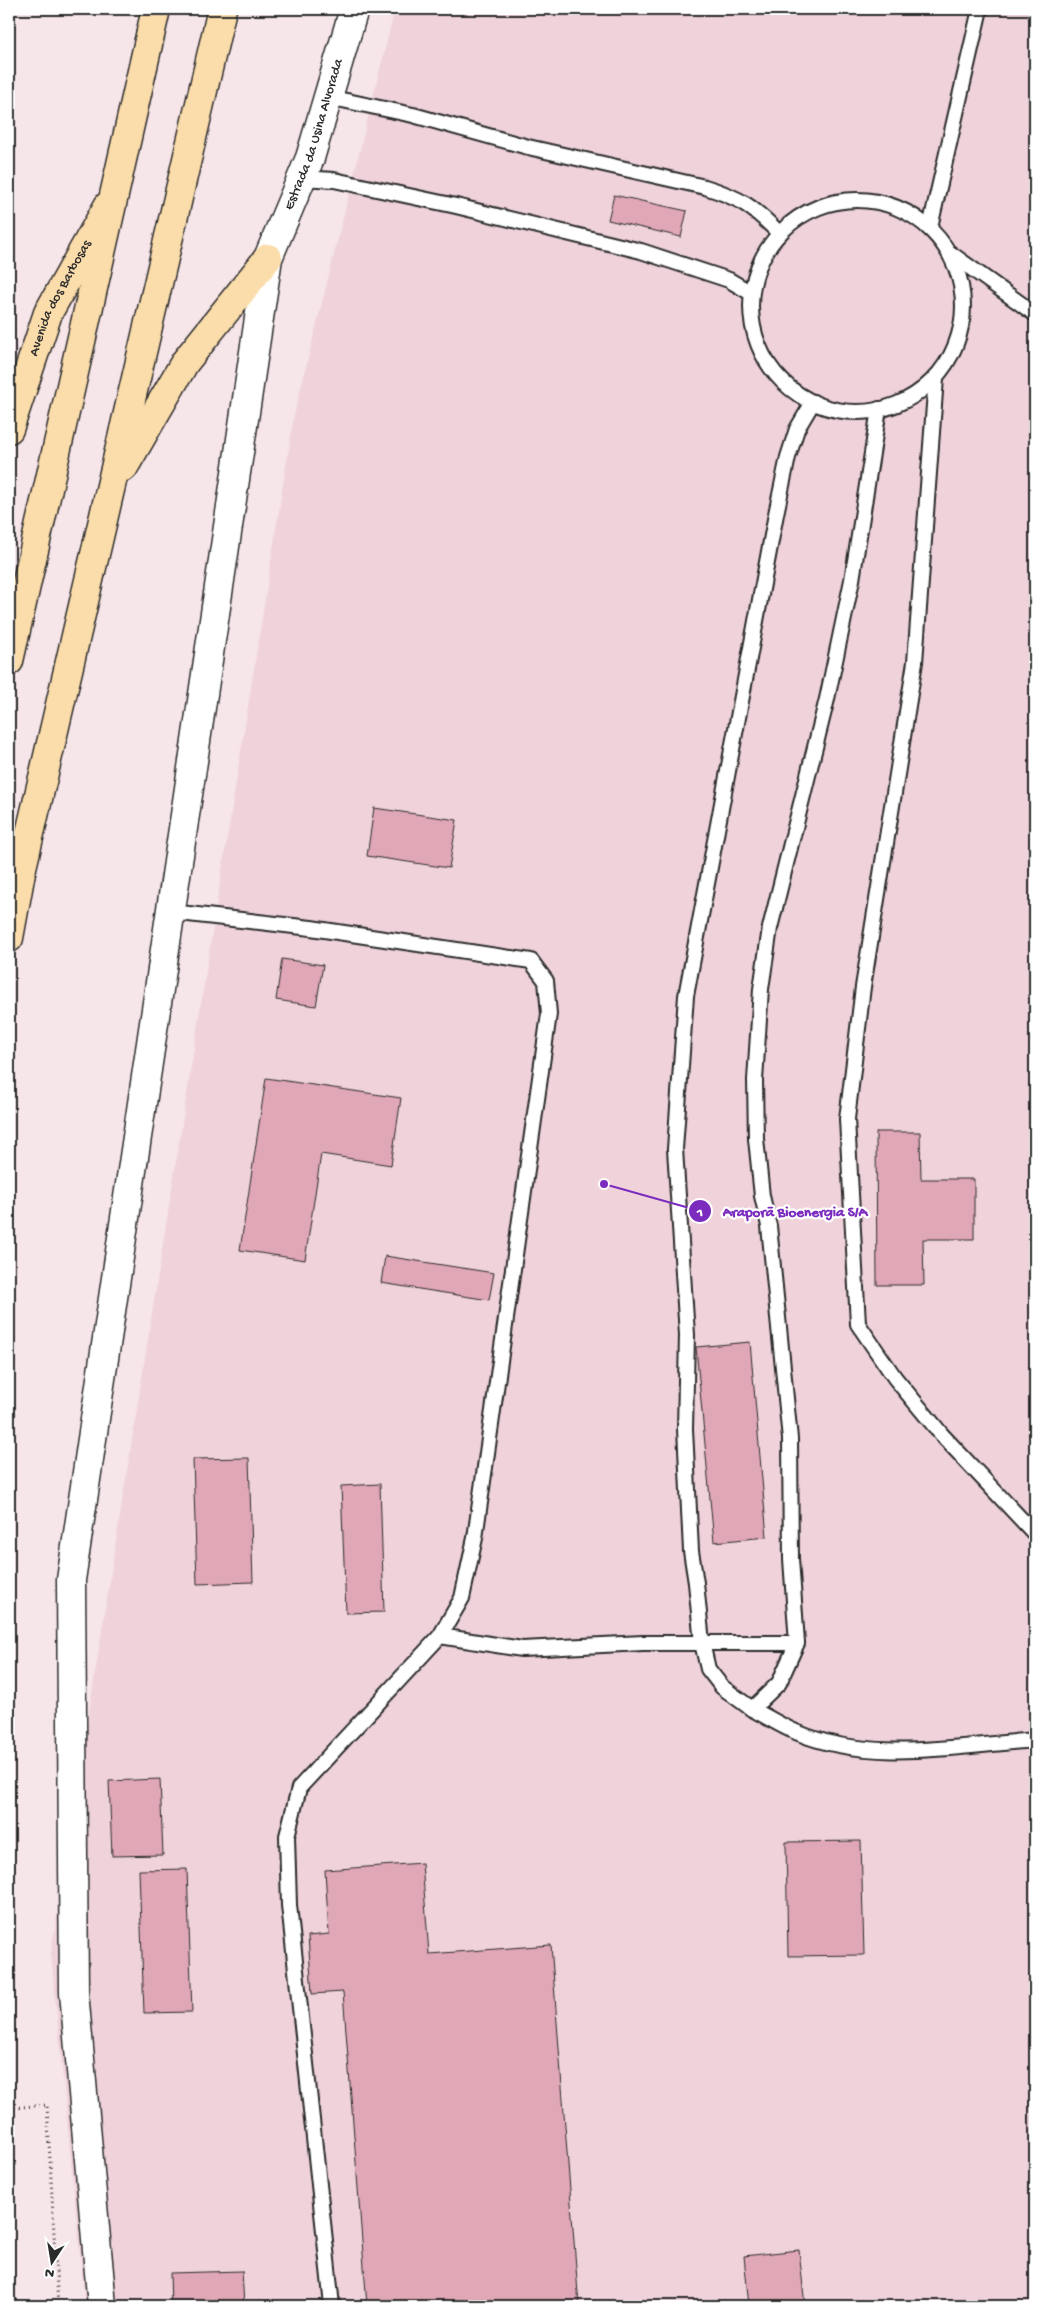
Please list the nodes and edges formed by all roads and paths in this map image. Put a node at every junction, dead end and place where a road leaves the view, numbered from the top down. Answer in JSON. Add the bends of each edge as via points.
{"nodes":[{"id":1,"x":156,"y":9,"type":"edge"},
{"id":2,"x":222,"y":9,"type":"edge"},
{"id":3,"x":333,"y":9,"type":"edge"},
{"id":4,"x":354,"y":9,"type":"edge"},
{"id":5,"x":980,"y":9,"type":"edge"},
{"id":6,"x":342,"y":50,"type":"junction"},
{"id":7,"x":328,"y":97,"type":"junction"},
{"id":8,"x":302,"y":178,"type":"junction"},
{"id":9,"x":112,"y":200,"type":"junction"},
{"id":10,"x":930,"y":227,"type":"junction"},
{"id":11,"x":779,"y":233,"type":"junction"},
{"id":12,"x":950,"y":254,"type":"junction"},
{"id":13,"x":268,"y":258,"type":"junction"},
{"id":14,"x":751,"y":293,"type":"junction"},
{"id":15,"x":1035,"y":314,"type":"edge"},
{"id":16,"x":936,"y":378,"type":"junction"},
{"id":17,"x":813,"y":402,"type":"junction"},
{"id":18,"x":879,"y":409,"type":"junction"},
{"id":19,"x":9,"y":429,"type":"edge"},
{"id":20,"x":109,"y":492,"type":"junction"},
{"id":21,"x":9,"y":661,"type":"edge"},
{"id":22,"x":171,"y":912,"type":"junction"},
{"id":23,"x":9,"y":938,"type":"edge"},
{"id":24,"x":1035,"y":1534,"type":"edge"},
{"id":25,"x":440,"y":1636,"type":"junction"},
{"id":26,"x":702,"y":1643,"type":"junction"},
{"id":27,"x":797,"y":1643,"type":"junction"},
{"id":28,"x":752,"y":1708,"type":"junction"},
{"id":29,"x":1035,"y":1740,"type":"edge"},
{"id":30,"x":9,"y":2108,"type":"edge"},
{"id":31,"x":58,"y":2306,"type":"edge"},
{"id":32,"x":102,"y":2306,"type":"edge"},
{"id":33,"x":332,"y":2306,"type":"edge"}],
"edges":[{"from":1,"to":9,"type":"highway"},
{"from":2,"to":20,"type":"highway"},
{"from":3,"to":6,"type":"street"},
{"from":4,"to":6,"type":"street","name":"Estrada da Usina Alvorada"},
{"from":5,"to":10,"type":"lane"},
{"from":6,"to":7,"type":"street","name":"Estrada da Usina Alvorada"},
{"from":7,"to":8,"type":"street","name":"Estrada da Usina Alvorada"},
{"from":7,"to":11,"type":"lane","via":[[705,187],[734,196]]},
{"from":8,"to":13,"type":"street","name":"Estrada da Usina Alvorada"},
{"from":8,"to":14,"type":"lane","via":[[334,180],[580,235],[671,260],[729,280]]},
{"from":9,"to":19,"type":"highway","name":"Avenida dos Barbosas","via":[[48,313]]},
{"from":9,"to":21,"type":"highway"},
{"from":10,"to":11,"type":"lane","via":[[902,209],[869,200],[836,202],[805,213]]},
{"from":10,"to":12,"type":"lane"},
{"from":11,"to":14,"type":"lane","via":[[760,261]]},
{"from":12,"to":15,"type":"lane"},
{"from":12,"to":16,"type":"lane","via":[[962,285],[963,318],[954,350]]},
{"from":13,"to":20,"type":"highway","via":[[185,362]]},
{"from":13,"to":22,"type":"street","name":"Estrada da Usina Alvorada"},
{"from":14,"to":17,"type":"lane","via":[[753,326],[764,358],[785,384]]},
{"from":16,"to":18,"type":"lane","via":[[910,398]]},
{"from":16,"to":24,"type":"lane","via":[[915,662],[863,987],[848,1120],[858,1324],[895,1378],[942,1435]]},
{"from":17,"to":18,"type":"lane","via":[[845,411]]},
{"from":17,"to":26,"type":"lane","via":[[797,429],[788,457],[686,996],[676,1149],[687,1335],[685,1429],[691,1551]]},
{"from":18,"to":27,"type":"lane","via":[[852,580],[827,699],[770,928],[758,1018],[756,1139],[769,1226],[790,1439],[791,1559]]},
{"from":20,"to":23,"type":"highway","via":[[23,863]]},
{"from":22,"to":25,"type":"lane","via":[[310,928],[531,961],[546,981],[548,1014],[475,1538],[462,1598]]},
{"from":22,"to":32,"type":"street","name":"Estrada da Usina Alvorada","via":[[71,1580],[74,1992]]},
{"from":25,"to":26,"type":"lane","via":[[522,1649]]},
{"from":25,"to":33,"type":"lane","via":[[299,1788],[287,1836],[289,1905]]},
{"from":26,"to":27,"type":"lane"},
{"from":26,"to":28,"type":"lane","via":[[708,1669],[722,1687]]},
{"from":27,"to":28,"type":"lane","via":[[779,1683]]},
{"from":28,"to":29,"type":"lane","via":[[796,1732],[842,1746],[898,1751]]},
{"from":30,"to":31,"type":"path","via":[[47,2105]]}]}
